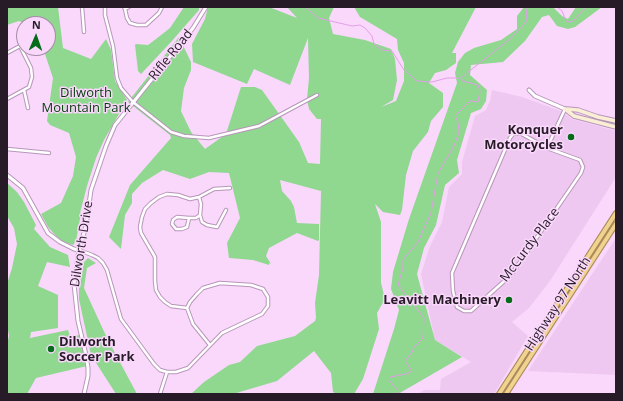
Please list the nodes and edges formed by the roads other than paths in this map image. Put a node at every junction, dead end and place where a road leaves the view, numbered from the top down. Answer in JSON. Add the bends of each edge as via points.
{"nodes":[{"id":1,"x":82,"y":7,"type":"edge"},
{"id":2,"x":105,"y":7,"type":"edge"},
{"id":3,"x":129,"y":7,"type":"edge"},
{"id":4,"x":162,"y":7,"type":"edge"},
{"id":5,"x":206,"y":7,"type":"edge"},
{"id":6,"x":125,"y":8,"type":"edge"},
{"id":7,"x":84,"y":32,"type":"dead end"},
{"id":8,"x":7,"y":52,"type":"edge"},
{"id":9,"x":24,"y":90,"type":"junction"},
{"id":10,"x":529,"y":90,"type":"dead end"},
{"id":11,"x":317,"y":95,"type":"dead end"},
{"id":12,"x":7,"y":99,"type":"edge"},
{"id":13,"x":133,"y":102,"type":"junction"},
{"id":14,"x":28,"y":108,"type":"dead end"},
{"id":15,"x":565,"y":109,"type":"junction"},
{"id":16,"x":616,"y":120,"type":"edge"},
{"id":17,"x":616,"y":127,"type":"edge"},
{"id":18,"x":548,"y":148,"type":"junction"},
{"id":19,"x":7,"y":149,"type":"edge"},
{"id":20,"x":49,"y":153,"type":"dead end"},
{"id":21,"x":7,"y":174,"type":"edge"},
{"id":22,"x":230,"y":188,"type":"dead end"},
{"id":23,"x":199,"y":197,"type":"junction"},
{"id":24,"x":226,"y":210,"type":"dead end"},
{"id":25,"x":616,"y":213,"type":"edge"},
{"id":26,"x":200,"y":215,"type":"junction"},
{"id":27,"x":189,"y":218,"type":"junction"},
{"id":28,"x":616,"y":224,"type":"edge"},
{"id":29,"x":78,"y":250,"type":"junction"},
{"id":30,"x":187,"y":308,"type":"junction"},
{"id":31,"x":210,"y":345,"type":"junction"},
{"id":32,"x":167,"y":372,"type":"junction"},
{"id":33,"x":84,"y":394,"type":"edge"},
{"id":34,"x":160,"y":394,"type":"edge"},
{"id":35,"x":499,"y":394,"type":"edge"},
{"id":36,"x":506,"y":394,"type":"edge"}],
"edges":[{"from":1,"to":7,"type":"street"},
{"from":2,"to":13,"type":"street","via":[[116,78]]},
{"from":3,"to":6,"type":"street"},
{"from":4,"to":6,"type":"street","via":[[146,25],[137,26],[130,23]]},
{"from":5,"to":13,"type":"street","name":"Rifle Road","via":[[193,28]]},
{"from":8,"to":9,"type":"street","via":[[20,46],[31,68],[29,87]]},
{"from":9,"to":12,"type":"street"},
{"from":9,"to":14,"type":"street"},
{"from":10,"to":15,"type":"street","via":[[535,96]]},
{"from":11,"to":13,"type":"street","via":[[259,126],[209,138],[171,132]]},
{"from":13,"to":29,"type":"street","name":"Dilworth Drive","via":[[115,125],[106,146],[91,190],[86,226]]},
{"from":15,"to":16,"type":"main road"},
{"from":15,"to":17,"type":"main road","via":[[574,116]]},
{"from":15,"to":18,"type":"street"},
{"from":18,"to":18,"type":"street","name":"McCurdy Place","via":[[520,133],[513,134],[510,138],[452,273],[457,307],[464,311],[472,311],[510,275],[582,173],[580,160]]},
{"from":19,"to":20,"type":"street"},
{"from":21,"to":29,"type":"street","via":[[23,188],[48,233]]},
{"from":22,"to":23,"type":"street","via":[[214,189]]},
{"from":23,"to":26,"type":"street"},
{"from":23,"to":30,"type":"street","via":[[167,194],[159,197],[145,209],[140,227],[155,257],[156,290],[160,297],[171,306]]},
{"from":24,"to":26,"type":"street","via":[[216,227],[202,222]]},
{"from":25,"to":35,"type":"highway","name":"Highway 97 North"},
{"from":26,"to":27,"type":"street"},
{"from":27,"to":27,"type":"street","via":[[177,217],[172,224],[176,229],[182,229],[187,227]]},
{"from":28,"to":36,"type":"highway","name":"Highway 97 North"},
{"from":29,"to":32,"type":"street","via":[[92,254],[103,264],[121,319],[154,364]]},
{"from":29,"to":33,"type":"street","name":"Dilworth Drive","via":[[74,292],[88,368]]},
{"from":30,"to":31,"type":"street","via":[[193,324]]},
{"from":30,"to":31,"type":"street","via":[[203,288],[220,283],[252,285],[263,289],[268,297],[268,306],[262,314],[222,332]]},
{"from":31,"to":32,"type":"street","via":[[188,368]]},
{"from":32,"to":34,"type":"street"}]}
